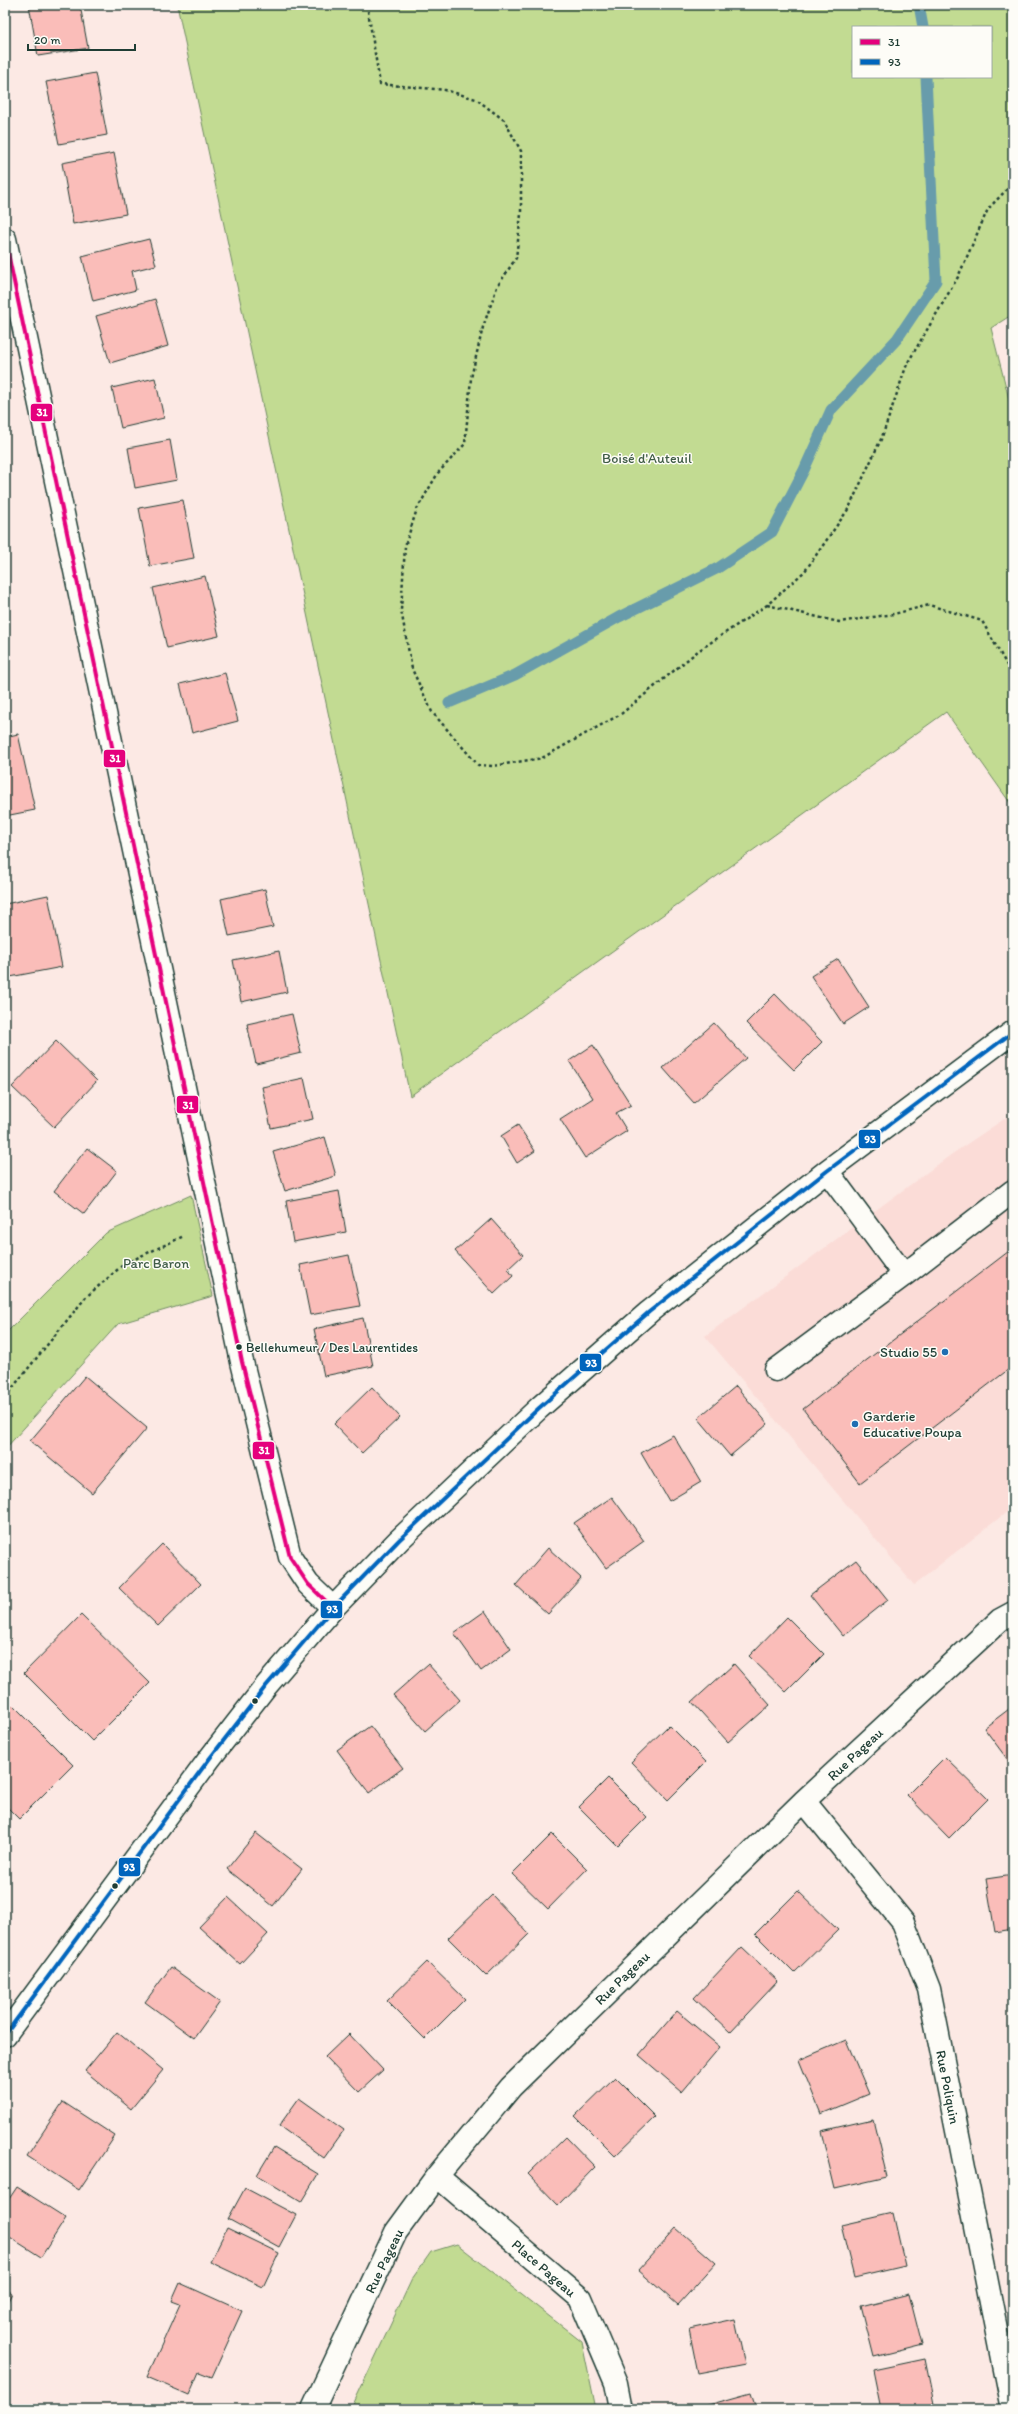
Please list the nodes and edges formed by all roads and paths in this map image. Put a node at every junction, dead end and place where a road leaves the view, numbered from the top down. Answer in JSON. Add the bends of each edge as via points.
{"nodes":[{"id":1,"x":367,"y":5,"type":"edge"},
{"id":2,"x":1013,"y":183,"type":"edge"},
{"id":3,"x":5,"y":239,"type":"edge"},
{"id":4,"x":767,"y":605,"type":"junction"},
{"id":5,"x":1013,"y":676,"type":"edge"},
{"id":6,"x":1013,"y":1032,"type":"edge"},
{"id":7,"x":827,"y":1170,"type":"junction"},
{"id":8,"x":1013,"y":1191,"type":"edge"},
{"id":9,"x":212,"y":1222,"type":"junction"},
{"id":10,"x":904,"y":1275,"type":"junction"},
{"id":11,"x":776,"y":1370,"type":"dead end"},
{"id":12,"x":5,"y":1397,"type":"edge"},
{"id":13,"x":332,"y":1608,"type":"junction"},
{"id":14,"x":1013,"y":1613,"type":"edge"},
{"id":15,"x":804,"y":1801,"type":"junction"},
{"id":16,"x":5,"y":2035,"type":"edge"},
{"id":17,"x":437,"y":2176,"type":"junction"},
{"id":18,"x":313,"y":2409,"type":"edge"},
{"id":19,"x":621,"y":2409,"type":"edge"},
{"id":20,"x":1012,"y":2409,"type":"edge"}],
"edges":[{"from":1,"to":4,"type":"path","via":[[380,84],[446,90],[476,99],[504,120],[520,151],[521,214],[516,258],[497,287],[483,327],[470,378],[465,444],[438,473],[417,509],[405,546],[401,610],[412,669],[432,712],[478,765],[493,766],[542,758],[621,714],[698,651]]},
{"from":2,"to":4,"type":"path","via":[[988,209],[958,277],[907,364],[882,437],[849,508],[805,571]]},
{"from":3,"to":9,"type":"street"},
{"from":4,"to":5,"type":"path","via":[[839,622],[894,614],[929,605],[982,621]]},
{"from":6,"to":7,"type":"street"},
{"from":7,"to":10,"type":"street"},
{"from":7,"to":13,"type":"street","via":[[613,1342],[496,1447]]},
{"from":8,"to":10,"type":"street"},
{"from":9,"to":12,"type":"path","via":[[124,1264],[86,1297]]},
{"from":9,"to":13,"type":"street","via":[[242,1362],[290,1557],[310,1587]]},
{"from":10,"to":11,"type":"street"},
{"from":13,"to":16,"type":"street","via":[[210,1758]]},
{"from":14,"to":15,"type":"street","name":"Rue Pageau","via":[[1000,1620]]},
{"from":15,"to":17,"type":"street","name":"Rue Pageau","via":[[511,2087]]},
{"from":15,"to":20,"type":"street","name":"Rue Poliquin","via":[[903,1922],[929,1989]]},
{"from":17,"to":18,"type":"street","name":"Rue Pageau","via":[[396,2232]]},
{"from":17,"to":19,"type":"street","name":"Place Pageau","via":[[580,2298],[616,2383]]}]}
